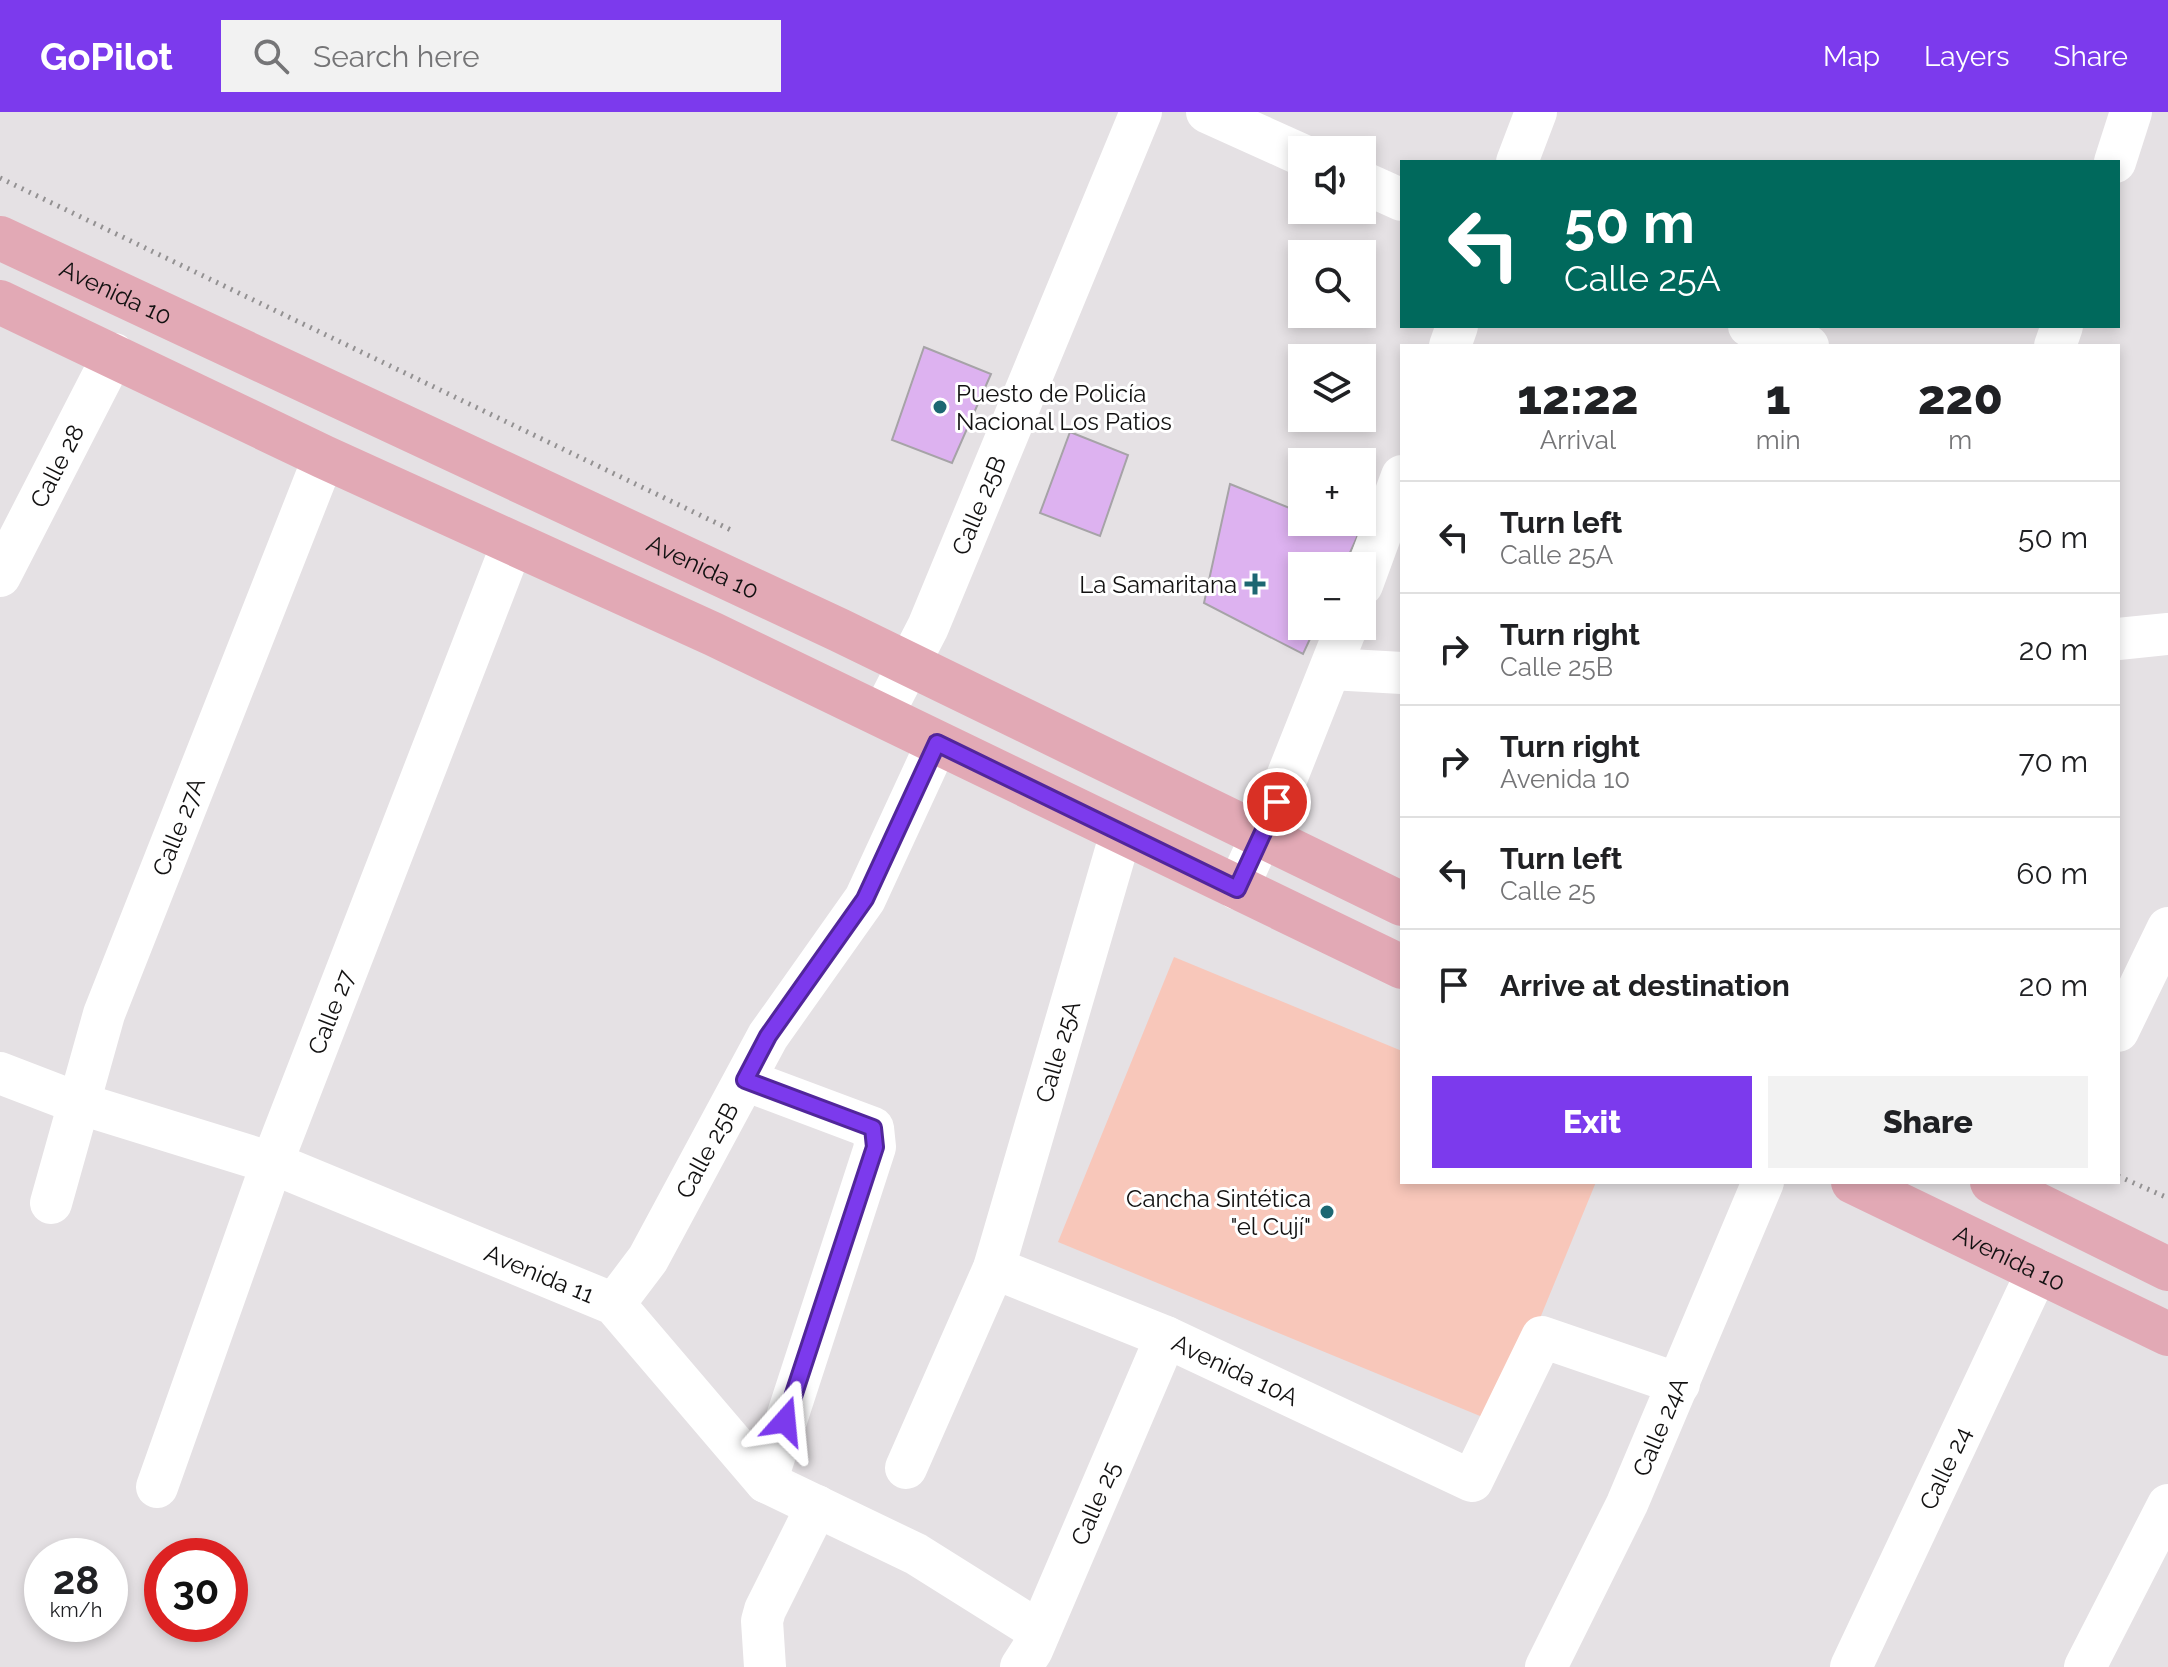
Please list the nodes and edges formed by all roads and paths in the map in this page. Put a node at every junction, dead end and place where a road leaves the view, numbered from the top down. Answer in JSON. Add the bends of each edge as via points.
{"nodes":[{"id":1,"x":1141,"y":112,"type":"edge"},
{"id":2,"x":1207,"y":112,"type":"edge"},
{"id":3,"x":1536,"y":112,"type":"edge"},
{"id":4,"x":2131,"y":112,"type":"edge"},
{"id":5,"x":1288,"y":149,"type":"edge"},
{"id":6,"x":1518,"y":160,"type":"edge"},
{"id":7,"x":2116,"y":160,"type":"edge"},
{"id":8,"x":1376,"y":188,"type":"edge"},
{"id":9,"x":1400,"y":199,"type":"edge"},
{"id":10,"x":0,"y":238,"type":"edge"},
{"id":11,"x":0,"y":302,"type":"edge"},
{"id":12,"x":1755,"y":328,"type":"edge"},
{"id":13,"x":1802,"y":344,"type":"edge"},
{"id":14,"x":114,"y":354,"type":"junction"},
{"id":15,"x":324,"y":457,"type":"junction"},
{"id":16,"x":1400,"y":481,"type":"edge"},
{"id":17,"x":513,"y":542,"type":"junction"},
{"id":18,"x":1374,"y":552,"type":"edge"},
{"id":19,"x":0,"y":576,"type":"edge"},
{"id":20,"x":2168,"y":634,"type":"edge"},
{"id":21,"x":2120,"y":639,"type":"edge"},
{"id":22,"x":1342,"y":640,"type":"edge"},
{"id":23,"x":909,"y":664,"type":"junction"},
{"id":24,"x":1331,"y":669,"type":"junction"},
{"id":25,"x":1400,"y":673,"type":"edge"},
{"id":26,"x":882,"y":716,"type":"junction"},
{"id":27,"x":937,"y":743,"type":"junction"},
{"id":28,"x":1121,"y":833,"type":"junction"},
{"id":29,"x":1260,"y":838,"type":"junction"},
{"id":30,"x":1237,"y":889,"type":"junction"},
{"id":31,"x":1400,"y":903,"type":"edge"},
{"id":32,"x":2168,"y":928,"type":"edge"},
{"id":33,"x":1400,"y":966,"type":"edge"},
{"id":34,"x":2120,"y":1027,"type":"edge"},
{"id":35,"x":0,"y":1073,"type":"edge"},
{"id":36,"x":745,"y":1080,"type":"junction"},
{"id":37,"x":78,"y":1103,"type":"junction"},
{"id":38,"x":272,"y":1163,"type":"junction"},
{"id":39,"x":2120,"y":1177,"type":"edge"},
{"id":40,"x":1762,"y":1184,"type":"edge"},
{"id":41,"x":1857,"y":1184,"type":"edge"},
{"id":42,"x":2000,"y":1184,"type":"edge"},
{"id":43,"x":2043,"y":1194,"type":"edge"},
{"id":44,"x":2168,"y":1198,"type":"edge"},
{"id":45,"x":51,"y":1203,"type":"dead end"},
{"id":46,"x":994,"y":1268,"type":"junction"},
{"id":47,"x":2168,"y":1269,"type":"edge"},
{"id":48,"x":2038,"y":1270,"type":"junction"},
{"id":49,"x":614,"y":1304,"type":"junction"},
{"id":50,"x":2168,"y":1334,"type":"edge"},
{"id":51,"x":1166,"y":1337,"type":"junction"},
{"id":52,"x":1679,"y":1384,"type":"junction"},
{"id":53,"x":906,"y":1468,"type":"dead end"},
{"id":54,"x":766,"y":1482,"type":"junction"},
{"id":55,"x":157,"y":1487,"type":"dead end"},
{"id":56,"x":2168,"y":1505,"type":"edge"},
{"id":57,"x":817,"y":1506,"type":"junction"},
{"id":58,"x":1038,"y":1653,"type":"edge"},
{"id":59,"x":765,"y":1667,"type":"edge"},
{"id":60,"x":1546,"y":1667,"type":"edge"},
{"id":61,"x":1851,"y":1667,"type":"edge"},
{"id":62,"x":2085,"y":1667,"type":"edge"}],
"edges":[{"from":1,"to":23,"type":"street","name":"Calle 25B"},
{"from":2,"to":5,"type":"street"},
{"from":3,"to":6,"type":"street"},
{"from":4,"to":7,"type":"street"},
{"from":8,"to":9,"type":"street"},
{"from":10,"to":23,"type":"main road","name":"Avenida 10"},
{"from":11,"to":14,"type":"main road"},
{"from":12,"to":13,"type":"street"},
{"from":14,"to":15,"type":"main road"},
{"from":14,"to":19,"type":"street","name":"Calle 28"},
{"from":15,"to":17,"type":"main road"},
{"from":15,"to":37,"type":"street","name":"Calle 27A","via":[[104,1014]]},
{"from":16,"to":18,"type":"street"},
{"from":17,"to":26,"type":"main road"},
{"from":17,"to":38,"type":"street","name":"Calle 27"},
{"from":20,"to":21,"type":"street"},
{"from":22,"to":24,"type":"street"},
{"from":23,"to":26,"type":"street","name":"Calle 25B"},
{"from":23,"to":29,"type":"main road","name":"Avenida 10"},
{"from":24,"to":25,"type":"street"},
{"from":24,"to":29,"type":"street"},
{"from":26,"to":27,"type":"main road"},
{"from":27,"to":28,"type":"main road"},
{"from":27,"to":36,"type":"street","name":"Calle 25B","via":[[865,899],[768,1036]]},
{"from":28,"to":30,"type":"main road"},
{"from":28,"to":46,"type":"street","name":"Calle 25A"},
{"from":29,"to":30,"type":"street"},
{"from":29,"to":31,"type":"main road","name":"Avenida 10"},
{"from":30,"to":33,"type":"main road"},
{"from":32,"to":34,"type":"street"},
{"from":35,"to":37,"type":"street","name":"Avenida 11"},
{"from":36,"to":49,"type":"street","name":"Calle 25B","via":[[648,1259]]},
{"from":36,"to":54,"type":"street","via":[[873,1128],[875,1147]]},
{"from":37,"to":38,"type":"street","name":"Avenida 11"},
{"from":37,"to":45,"type":"street","name":"Calle 27A"},
{"from":38,"to":49,"type":"street","name":"Avenida 11"},
{"from":38,"to":55,"type":"street","name":"Calle 27"},
{"from":39,"to":44,"type":"path"},
{"from":40,"to":52,"type":"street","name":"Calle 24A"},
{"from":41,"to":48,"type":"main road","name":"Avenida 10"},
{"from":42,"to":43,"type":"main road"},
{"from":43,"to":47,"type":"main road"},
{"from":46,"to":51,"type":"street","name":"Avenida 10A"},
{"from":46,"to":53,"type":"street","name":"Calle 25A"},
{"from":48,"to":50,"type":"main road","name":"Avenida 10"},
{"from":48,"to":61,"type":"street","name":"Calle 24"},
{"from":49,"to":54,"type":"street","name":"Avenida 11"},
{"from":51,"to":52,"type":"street","name":"Avenida 10A","via":[[1472,1481],[1542,1337]]},
{"from":51,"to":58,"type":"street","name":"Calle 25"},
{"from":52,"to":60,"type":"street","name":"Calle 24A"},
{"from":54,"to":57,"type":"street","name":"Avenida 11"},
{"from":56,"to":62,"type":"street"},
{"from":57,"to":58,"type":"street","name":"Avenida 11","via":[[916,1554]]},
{"from":57,"to":59,"type":"street","via":[[765,1610]]}]}
